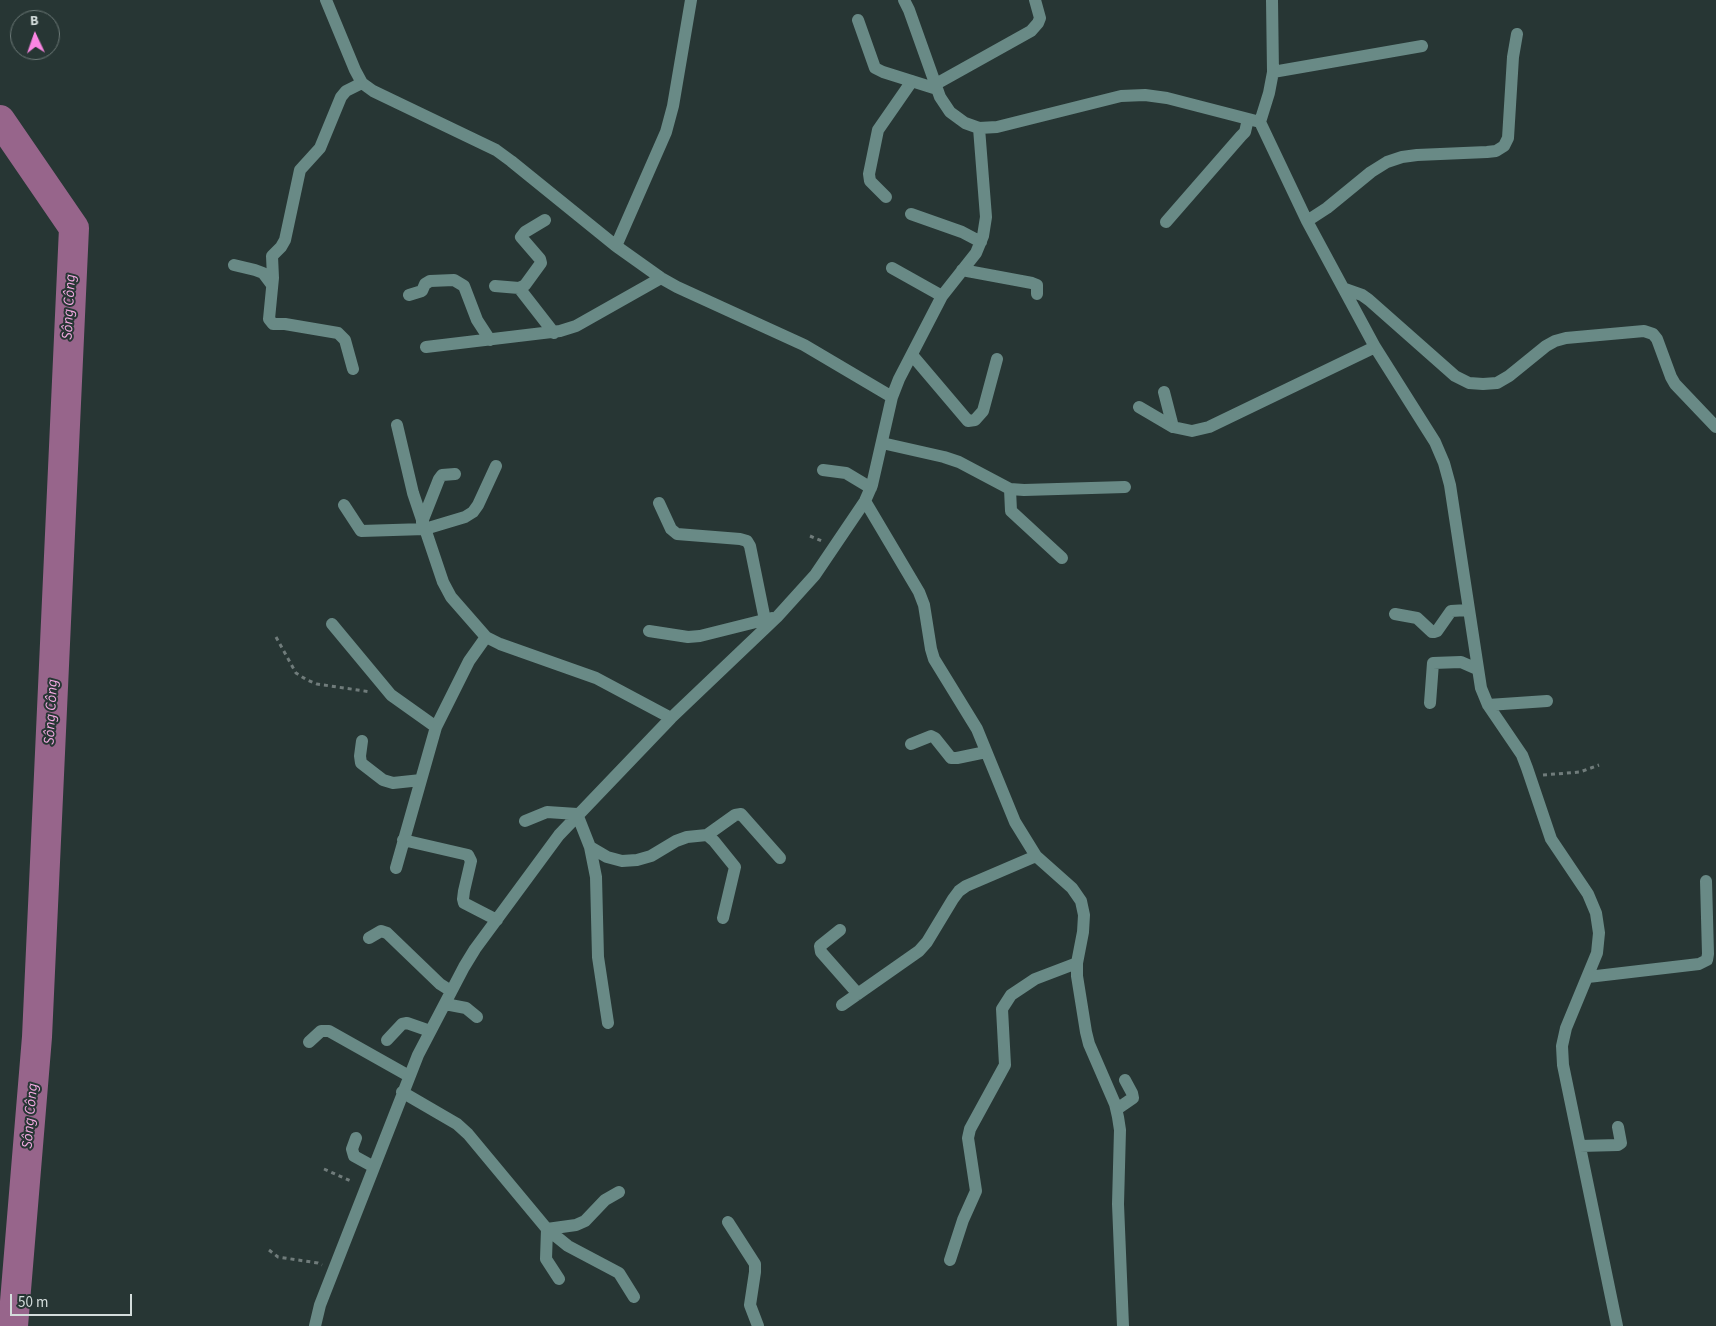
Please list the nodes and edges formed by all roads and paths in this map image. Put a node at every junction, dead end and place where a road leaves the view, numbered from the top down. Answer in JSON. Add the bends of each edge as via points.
{"nodes":[{"id":1,"x":326,"y":0,"type":"edge"},
{"id":2,"x":692,"y":0,"type":"edge"},
{"id":3,"x":904,"y":0,"type":"edge"},
{"id":4,"x":1035,"y":0,"type":"edge"},
{"id":5,"x":1272,"y":0,"type":"edge"},
{"id":6,"x":858,"y":20,"type":"dead end"},
{"id":7,"x":1517,"y":34,"type":"dead end"},
{"id":8,"x":1422,"y":46,"type":"dead end"},
{"id":9,"x":1273,"y":72,"type":"junction"},
{"id":10,"x":912,"y":81,"type":"junction"},
{"id":11,"x":362,"y":83,"type":"junction"},
{"id":12,"x":936,"y":87,"type":"junction"},
{"id":13,"x":1254,"y":120,"type":"junction"},
{"id":14,"x":980,"y":128,"type":"junction"},
{"id":15,"x":886,"y":197,"type":"dead end"},
{"id":16,"x":911,"y":214,"type":"dead end"},
{"id":17,"x":545,"y":220,"type":"dead end"},
{"id":18,"x":1307,"y":221,"type":"junction"},
{"id":19,"x":1166,"y":222,"type":"dead end"},
{"id":20,"x":981,"y":242,"type":"junction"},
{"id":21,"x":616,"y":246,"type":"junction"},
{"id":22,"x":234,"y":265,"type":"dead end"},
{"id":23,"x":892,"y":268,"type":"dead end"},
{"id":24,"x":962,"y":270,"type":"junction"},
{"id":25,"x":661,"y":278,"type":"junction"},
{"id":26,"x":272,"y":285,"type":"junction"},
{"id":27,"x":495,"y":286,"type":"dead end"},
{"id":28,"x":519,"y":288,"type":"junction"},
{"id":29,"x":1345,"y":289,"type":"junction"},
{"id":30,"x":409,"y":294,"type":"dead end"},
{"id":31,"x":1037,"y":294,"type":"dead end"},
{"id":32,"x":942,"y":296,"type":"junction"},
{"id":33,"x":554,"y":332,"type":"junction"},
{"id":34,"x":490,"y":340,"type":"junction"},
{"id":35,"x":426,"y":346,"type":"dead end"},
{"id":36,"x":1375,"y":347,"type":"junction"},
{"id":37,"x":912,"y":355,"type":"junction"},
{"id":38,"x":997,"y":359,"type":"dead end"},
{"id":39,"x":353,"y":369,"type":"dead end"},
{"id":40,"x":1164,"y":392,"type":"dead end"},
{"id":41,"x":892,"y":397,"type":"junction"},
{"id":42,"x":1139,"y":407,"type":"dead end"},
{"id":43,"x":397,"y":425,"type":"dead end"},
{"id":44,"x":1173,"y":427,"type":"junction"},
{"id":45,"x":1716,"y":427,"type":"edge"},
{"id":46,"x":882,"y":444,"type":"junction"},
{"id":47,"x":496,"y":466,"type":"dead end"},
{"id":48,"x":823,"y":470,"type":"dead end"},
{"id":49,"x":455,"y":474,"type":"dead end"},
{"id":50,"x":1125,"y":487,"type":"dead end"},
{"id":51,"x":871,"y":488,"type":"junction"},
{"id":52,"x":1010,"y":489,"type":"junction"},
{"id":53,"x":865,"y":501,"type":"junction"},
{"id":54,"x":658,"y":503,"type":"dead end"},
{"id":55,"x":344,"y":505,"type":"dead end"},
{"id":56,"x":424,"y":525,"type":"junction"},
{"id":57,"x":1062,"y":558,"type":"dead end"},
{"id":58,"x":1468,"y":610,"type":"junction"},
{"id":59,"x":1395,"y":614,"type":"dead end"},
{"id":60,"x":777,"y":617,"type":"junction"},
{"id":61,"x":764,"y":620,"type":"junction"},
{"id":62,"x":332,"y":624,"type":"dead end"},
{"id":63,"x":649,"y":631,"type":"dead end"},
{"id":64,"x":486,"y":636,"type":"junction"},
{"id":65,"x":276,"y":637,"type":"dead end"},
{"id":66,"x":1477,"y":669,"type":"junction"},
{"id":67,"x":391,"y":695,"type":"junction"},
{"id":68,"x":1547,"y":701,"type":"dead end"},
{"id":69,"x":1430,"y":703,"type":"dead end"},
{"id":70,"x":1488,"y":705,"type":"junction"},
{"id":71,"x":671,"y":718,"type":"junction"},
{"id":72,"x":436,"y":727,"type":"junction"},
{"id":73,"x":362,"y":741,"type":"dead end"},
{"id":74,"x":911,"y":744,"type":"dead end"},
{"id":75,"x":986,"y":752,"type":"junction"},
{"id":76,"x":1599,"y":765,"type":"dead end"},
{"id":77,"x":1530,"y":775,"type":"junction"},
{"id":78,"x":421,"y":780,"type":"junction"},
{"id":79,"x":577,"y":814,"type":"junction"},
{"id":80,"x":525,"y":821,"type":"dead end"},
{"id":81,"x":707,"y":835,"type":"junction"},
{"id":82,"x":404,"y":840,"type":"junction"},
{"id":83,"x":590,"y":847,"type":"junction"},
{"id":84,"x":1036,"y":856,"type":"junction"},
{"id":85,"x":780,"y":858,"type":"dead end"},
{"id":86,"x":396,"y":868,"type":"dead end"},
{"id":87,"x":1706,"y":881,"type":"dead end"},
{"id":88,"x":723,"y":918,"type":"dead end"},
{"id":89,"x":497,"y":920,"type":"junction"},
{"id":90,"x":840,"y":930,"type":"dead end"},
{"id":91,"x":369,"y":938,"type":"dead end"},
{"id":92,"x":1077,"y":963,"type":"junction"},
{"id":93,"x":1588,"y":977,"type":"junction"},
{"id":94,"x":451,"y":991,"type":"junction"},
{"id":95,"x":858,"y":994,"type":"junction"},
{"id":96,"x":444,"y":1004,"type":"junction"},
{"id":97,"x":842,"y":1006,"type":"dead end"},
{"id":98,"x":477,"y":1017,"type":"dead end"},
{"id":99,"x":608,"y":1023,"type":"dead end"},
{"id":100,"x":430,"y":1031,"type":"junction"},
{"id":101,"x":387,"y":1040,"type":"dead end"},
{"id":102,"x":309,"y":1042,"type":"dead end"},
{"id":103,"x":409,"y":1076,"type":"junction"},
{"id":104,"x":1125,"y":1080,"type":"dead end"},
{"id":105,"x":402,"y":1092,"type":"junction"},
{"id":106,"x":1116,"y":1109,"type":"junction"},
{"id":107,"x":1618,"y":1127,"type":"dead end"},
{"id":108,"x":356,"y":1138,"type":"dead end"},
{"id":109,"x":1580,"y":1146,"type":"junction"},
{"id":110,"x":374,"y":1166,"type":"junction"},
{"id":111,"x":324,"y":1169,"type":"dead end"},
{"id":112,"x":366,"y":1187,"type":"junction"},
{"id":113,"x":619,"y":1192,"type":"dead end"},
{"id":114,"x":728,"y":1222,"type":"dead end"},
{"id":115,"x":547,"y":1229,"type":"junction"},
{"id":116,"x":269,"y":1250,"type":"dead end"},
{"id":117,"x":950,"y":1260,"type":"dead end"},
{"id":118,"x":333,"y":1272,"type":"junction"},
{"id":119,"x":559,"y":1279,"type":"dead end"},
{"id":120,"x":634,"y":1297,"type":"dead end"},
{"id":121,"x":315,"y":1326,"type":"edge"},
{"id":122,"x":758,"y":1326,"type":"edge"},
{"id":123,"x":1123,"y":1326,"type":"edge"},
{"id":124,"x":1617,"y":1326,"type":"edge"}],
"edges":[{"from":1,"to":11,"type":"street"},
{"from":2,"to":21,"type":"street","via":[[666,132]]},
{"from":3,"to":12,"type":"street"},
{"from":4,"to":12,"type":"street","via":[[1040,18],[1031,31]]},
{"from":5,"to":9,"type":"street"},
{"from":6,"to":10,"type":"street","via":[[875,68]]},
{"from":7,"to":18,"type":"street","via":[[1508,138],[1504,146],[1496,151],[1417,154],[1387,162]]},
{"from":8,"to":9,"type":"street"},
{"from":9,"to":13,"type":"street","via":[[1269,93]]},
{"from":10,"to":12,"type":"street"},
{"from":10,"to":15,"type":"street","via":[[878,130],[868,174],[870,181]]},
{"from":11,"to":21,"type":"street","via":[[373,92],[496,150]]},
{"from":11,"to":26,"type":"street","via":[[341,97],[320,148],[300,170],[285,240],[272,256]]},
{"from":12,"to":14,"type":"street","via":[[950,112],[965,123]]},
{"from":13,"to":14,"type":"street","via":[[1145,95],[1121,96],[997,127]]},
{"from":13,"to":18,"type":"street"},
{"from":13,"to":19,"type":"street"},
{"from":14,"to":20,"type":"street","via":[[986,217]]},
{"from":16,"to":20,"type":"street"},
{"from":17,"to":28,"type":"street","via":[[521,237],[541,263]]},
{"from":18,"to":29,"type":"street"},
{"from":20,"to":24,"type":"street"},
{"from":21,"to":25,"type":"street"},
{"from":22,"to":26,"type":"street","via":[[263,273]]},
{"from":23,"to":32,"type":"street"},
{"from":24,"to":31,"type":"street","via":[[1032,283],[1037,285]]},
{"from":24,"to":32,"type":"street"},
{"from":25,"to":33,"type":"street","via":[[576,326]]},
{"from":25,"to":41,"type":"street","via":[[804,345]]},
{"from":26,"to":39,"type":"street","via":[[269,319],[273,324],[338,333],[345,340]]},
{"from":27,"to":28,"type":"street"},
{"from":28,"to":33,"type":"street"},
{"from":29,"to":36,"type":"street"},
{"from":29,"to":45,"type":"street","via":[[1369,300],[1454,376],[1469,382],[1497,383],[1546,346],[1566,338],[1644,331],[1653,334],[1675,384]]},
{"from":30,"to":34,"type":"street","via":[[422,291],[430,281],[454,280],[464,286],[477,320]]},
{"from":32,"to":37,"type":"street"},
{"from":33,"to":34,"type":"street"},
{"from":34,"to":35,"type":"street"},
{"from":36,"to":44,"type":"street","via":[[1209,427],[1192,431]]},
{"from":36,"to":58,"type":"street","via":[[1435,442],[1444,463]]},
{"from":37,"to":38,"type":"street","via":[[968,421],[975,420],[983,411]]},
{"from":37,"to":41,"type":"street"},
{"from":40,"to":44,"type":"street"},
{"from":41,"to":46,"type":"street"},
{"from":42,"to":44,"type":"street"},
{"from":43,"to":56,"type":"street"},
{"from":46,"to":51,"type":"street"},
{"from":46,"to":52,"type":"street","via":[[959,462]]},
{"from":47,"to":56,"type":"street","via":[[473,512],[465,517]]},
{"from":48,"to":51,"type":"street","via":[[846,473]]},
{"from":49,"to":56,"type":"street","via":[[442,475],[439,479]]},
{"from":50,"to":52,"type":"street"},
{"from":51,"to":53,"type":"street"},
{"from":52,"to":57,"type":"street","via":[[1011,511]]},
{"from":53,"to":60,"type":"street","via":[[815,575]]},
{"from":53,"to":75,"type":"street","via":[[919,592],[934,660],[970,716]]},
{"from":54,"to":61,"type":"street","via":[[671,529],[677,534],[747,541]]},
{"from":55,"to":56,"type":"street","via":[[360,531]]},
{"from":56,"to":64,"type":"street","via":[[442,582]]},
{"from":58,"to":59,"type":"street","via":[[1451,611],[1434,632],[1418,618]]},
{"from":58,"to":66,"type":"street"},
{"from":60,"to":61,"type":"street"},
{"from":60,"to":71,"type":"street"},
{"from":61,"to":63,"type":"street","via":[[700,636]]},
{"from":62,"to":67,"type":"street"},
{"from":64,"to":71,"type":"street","via":[[596,678]]},
{"from":64,"to":72,"type":"street","via":[[469,660]]},
{"from":65,"to":67,"type":"path","via":[[296,673],[307,680]]},
{"from":66,"to":69,"type":"street","via":[[1461,662],[1433,663]]},
{"from":66,"to":70,"type":"street"},
{"from":67,"to":72,"type":"street"},
{"from":68,"to":70,"type":"street"},
{"from":70,"to":77,"type":"street","via":[[1522,755]]},
{"from":71,"to":79,"type":"street"},
{"from":72,"to":78,"type":"street"},
{"from":73,"to":78,"type":"street","via":[[361,763],[383,780],[393,783]]},
{"from":74,"to":75,"type":"street","via":[[931,736],[951,758]]},
{"from":75,"to":84,"type":"street","via":[[1014,822]]},
{"from":76,"to":77,"type":"path","via":[[1580,772]]},
{"from":77,"to":93,"type":"street","via":[[1551,839],[1588,894],[1596,913],[1597,953]]},
{"from":78,"to":82,"type":"street"},
{"from":79,"to":80,"type":"street","via":[[547,812]]},
{"from":79,"to":83,"type":"street"},
{"from":79,"to":89,"type":"street"},
{"from":81,"to":83,"type":"street","via":[[687,837],[637,860],[607,857]]},
{"from":81,"to":85,"type":"street","via":[[741,814]]},
{"from":81,"to":88,"type":"street","via":[[734,867]]},
{"from":82,"to":86,"type":"street"},
{"from":82,"to":89,"type":"street","via":[[468,855],[471,861],[464,903]]},
{"from":83,"to":99,"type":"street","via":[[596,877],[598,957]]},
{"from":84,"to":92,"type":"street","via":[[1072,888],[1081,901],[1084,924]]},
{"from":84,"to":95,"type":"street","via":[[959,891],[919,951]]},
{"from":87,"to":93,"type":"street","via":[[1707,960],[1699,964]]},
{"from":89,"to":94,"type":"street","via":[[471,955]]},
{"from":90,"to":95,"type":"street","via":[[820,946],[821,952]]},
{"from":91,"to":94,"type":"street","via":[[381,931],[387,933]]},
{"from":92,"to":106,"type":"street","via":[[1076,976],[1089,1044]]},
{"from":92,"to":117,"type":"street","via":[[1035,979],[1011,995],[1002,1009],[1005,1065],[970,1129],[968,1138],[976,1191]]},
{"from":93,"to":109,"type":"street","via":[[1566,1028],[1562,1046]]},
{"from":94,"to":96,"type":"street"},
{"from":95,"to":97,"type":"street"},
{"from":96,"to":98,"type":"street","via":[[466,1008]]},
{"from":96,"to":100,"type":"street"},
{"from":100,"to":101,"type":"street","via":[[402,1024]]},
{"from":100,"to":103,"type":"street"},
{"from":102,"to":103,"type":"street","via":[[321,1031],[329,1031]]},
{"from":103,"to":105,"type":"street"},
{"from":104,"to":106,"type":"street","via":[[1133,1098]]},
{"from":105,"to":110,"type":"street"},
{"from":105,"to":115,"type":"street","via":[[457,1124],[468,1134]]},
{"from":106,"to":123,"type":"street","via":[[1120,1130],[1118,1204]]},
{"from":107,"to":109,"type":"street","via":[[1621,1143],[1618,1145]]},
{"from":108,"to":110,"type":"street","via":[[352,1149],[354,1156]]},
{"from":109,"to":124,"type":"street"},
{"from":110,"to":112,"type":"street"},
{"from":111,"to":112,"type":"path"},
{"from":112,"to":118,"type":"street"},
{"from":113,"to":115,"type":"street","via":[[605,1200],[584,1221]]},
{"from":114,"to":122,"type":"street","via":[[755,1264],[750,1305]]},
{"from":115,"to":119,"type":"street","via":[[546,1259]]},
{"from":115,"to":120,"type":"street","via":[[568,1246],[619,1273]]},
{"from":116,"to":118,"type":"path","via":[[276,1256],[318,1263]]},
{"from":118,"to":121,"type":"street"}]}
